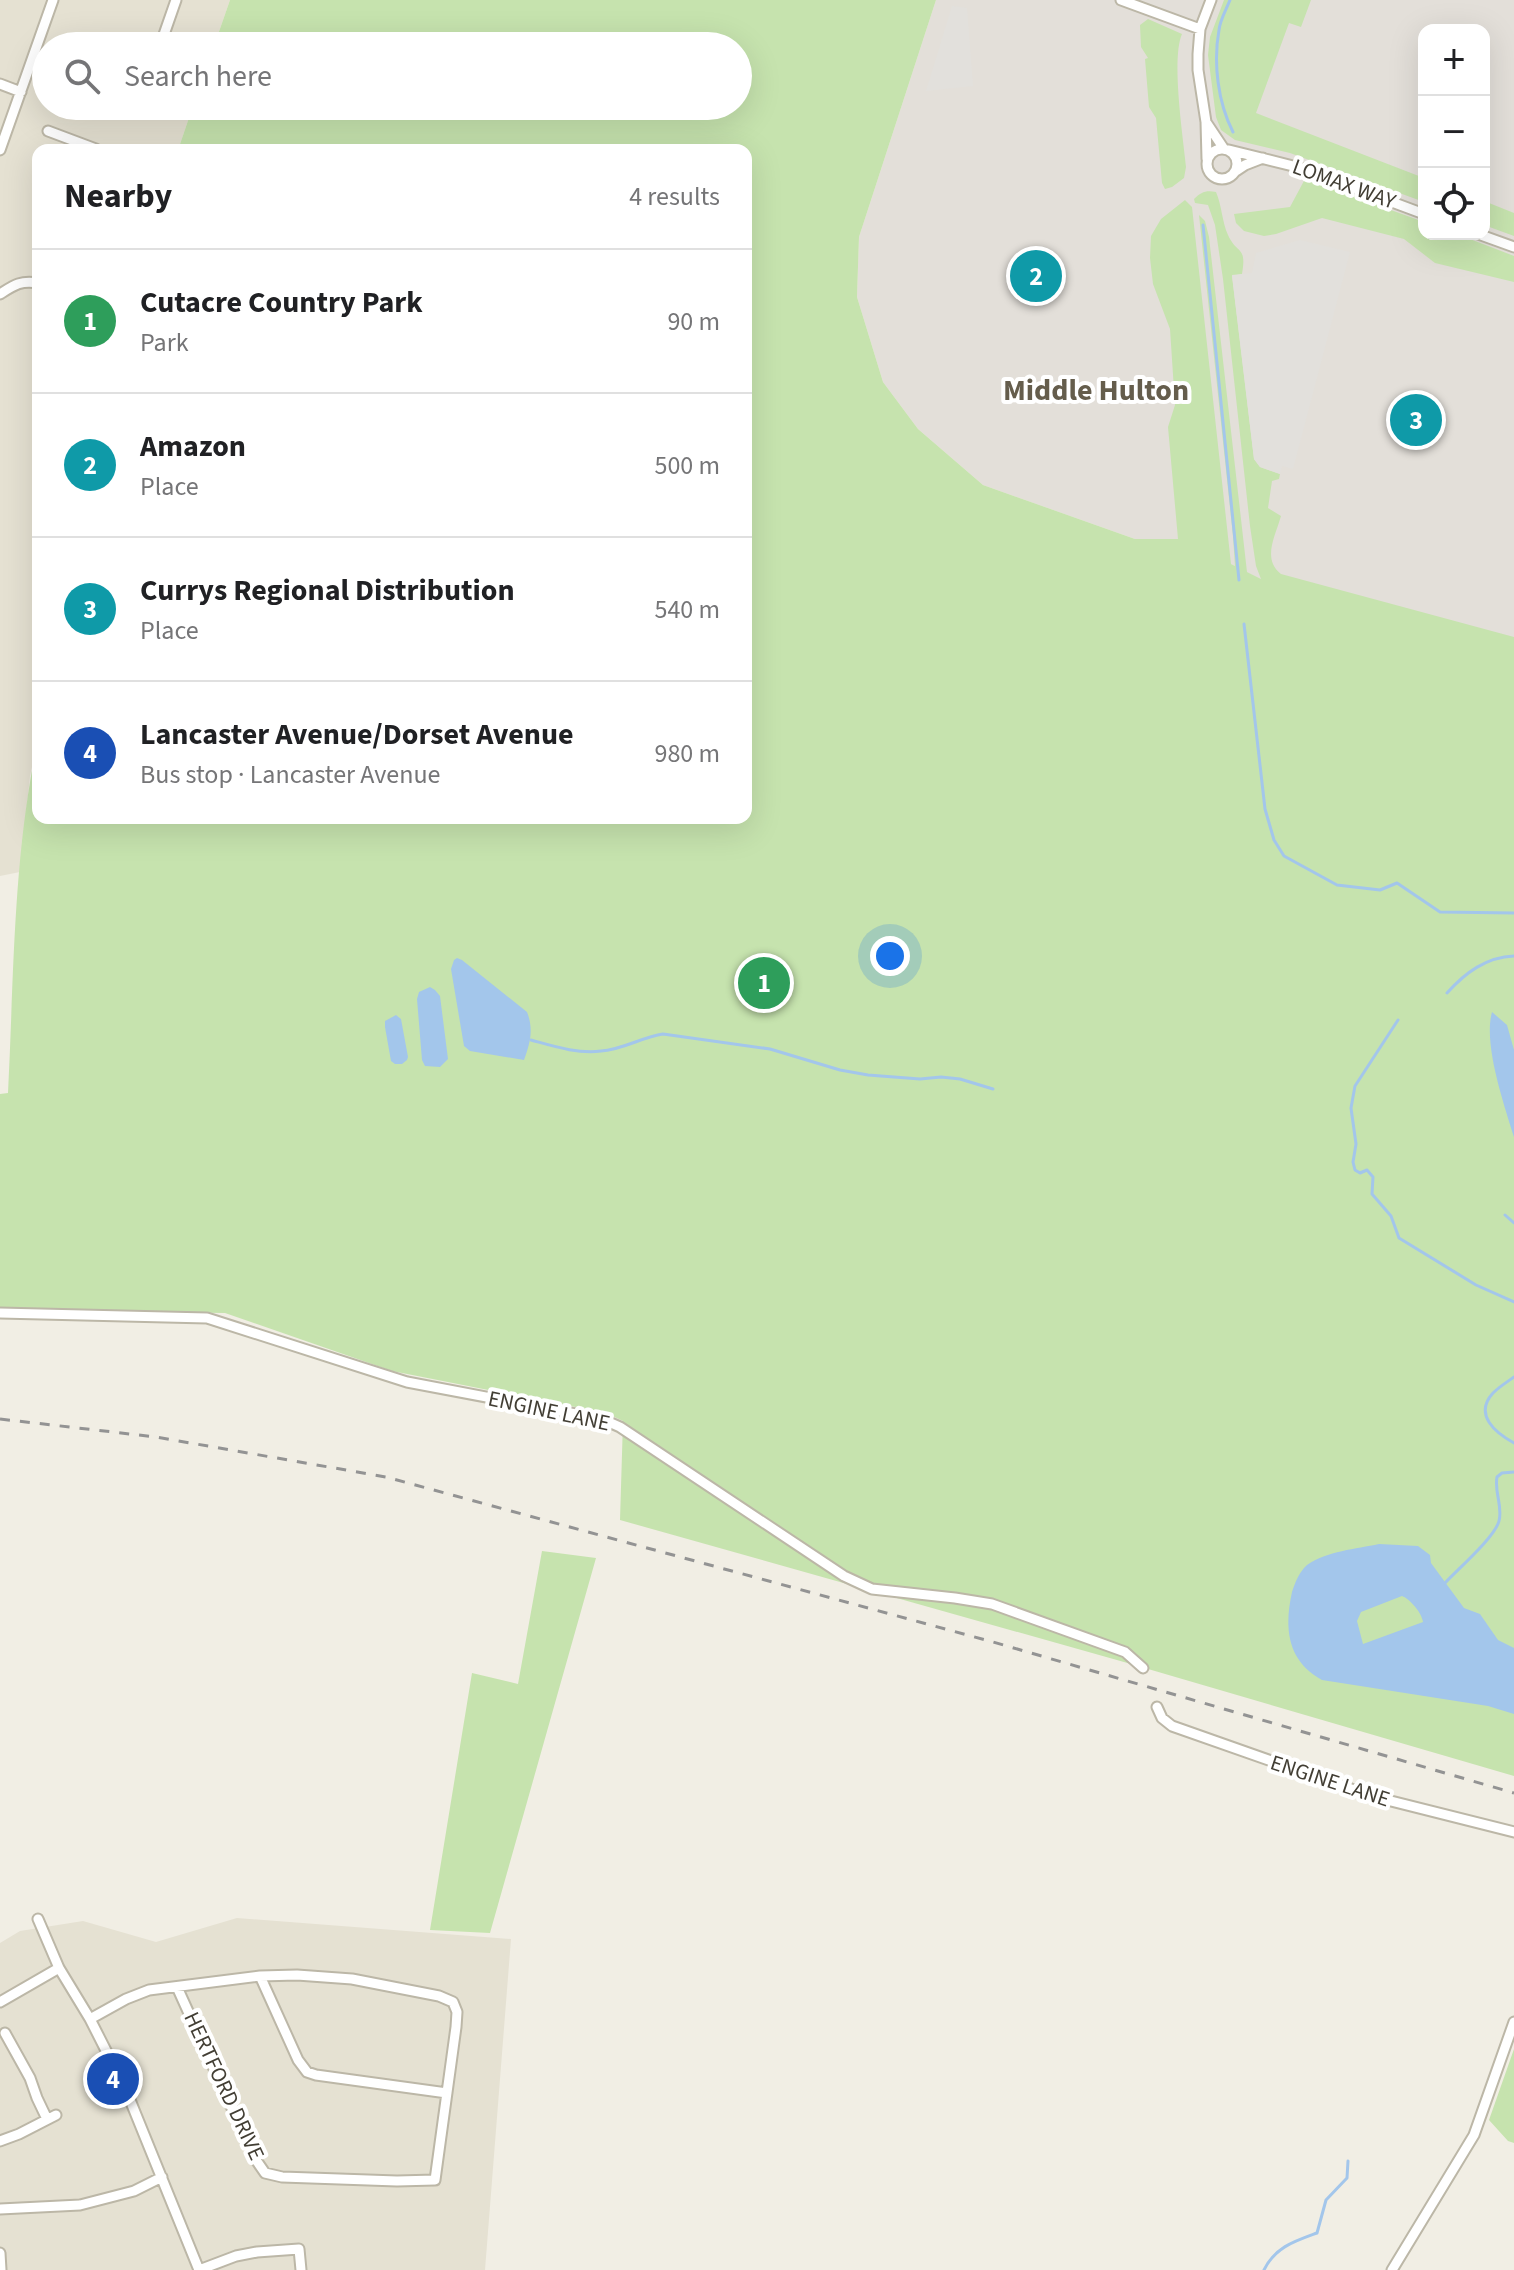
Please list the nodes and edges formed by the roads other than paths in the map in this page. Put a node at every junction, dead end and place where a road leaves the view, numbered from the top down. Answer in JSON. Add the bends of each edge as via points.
{"nodes":[{"id":1,"x":53,"y":0,"type":"edge"},
{"id":2,"x":176,"y":0,"type":"edge"},
{"id":3,"x":1121,"y":0,"type":"edge"},
{"id":4,"x":1211,"y":0,"type":"edge"},
{"id":5,"x":1200,"y":29,"type":"junction"},
{"id":6,"x":42,"y":32,"type":"edge"},
{"id":7,"x":165,"y":32,"type":"edge"},
{"id":8,"x":32,"y":60,"type":"edge"},
{"id":9,"x":0,"y":84,"type":"edge"},
{"id":10,"x":21,"y":92,"type":"junction"},
{"id":11,"x":1206,"y":122,"type":"junction"},
{"id":12,"x":53,"y":130,"type":"dead end"},
{"id":13,"x":87,"y":144,"type":"edge"},
{"id":14,"x":1226,"y":149,"type":"junction"},
{"id":15,"x":0,"y":150,"type":"edge"},
{"id":16,"x":1263,"y":158,"type":"junction"},
{"id":17,"x":1207,"y":159,"type":"junction"},
{"id":18,"x":1236,"y":171,"type":"junction"},
{"id":19,"x":1418,"y":212,"type":"edge"},
{"id":20,"x":1490,"y":238,"type":"edge"},
{"id":21,"x":1514,"y":247,"type":"edge"},
{"id":22,"x":32,"y":283,"type":"edge"},
{"id":23,"x":0,"y":294,"type":"edge"},
{"id":24,"x":0,"y":1313,"type":"edge"},
{"id":25,"x":1143,"y":1668,"type":"dead end"},
{"id":26,"x":1157,"y":1707,"type":"dead end"},
{"id":27,"x":1514,"y":1832,"type":"edge"},
{"id":28,"x":38,"y":1919,"type":"dead end"},
{"id":29,"x":59,"y":1968,"type":"junction"},
{"id":30,"x":260,"y":1976,"type":"junction"},
{"id":31,"x":177,"y":1987,"type":"junction"},
{"id":32,"x":0,"y":2002,"type":"edge"},
{"id":33,"x":90,"y":2019,"type":"junction"},
{"id":34,"x":1514,"y":2022,"type":"edge"},
{"id":35,"x":5,"y":2033,"type":"dead end"},
{"id":36,"x":447,"y":2093,"type":"junction"},
{"id":37,"x":0,"y":2141,"type":"edge"},
{"id":38,"x":162,"y":2177,"type":"junction"},
{"id":39,"x":0,"y":2209,"type":"edge"},
{"id":40,"x":0,"y":2253,"type":"edge"},
{"id":41,"x":1,"y":2270,"type":"edge"},
{"id":42,"x":199,"y":2270,"type":"edge"},
{"id":43,"x":301,"y":2270,"type":"edge"},
{"id":44,"x":1392,"y":2270,"type":"edge"}],
"edges":[{"from":1,"to":6,"type":"street"},
{"from":2,"to":7,"type":"street"},
{"from":3,"to":5,"type":"street"},
{"from":4,"to":5,"type":"street"},
{"from":5,"to":11,"type":"street","via":[[1198,70]]},
{"from":8,"to":10,"type":"street"},
{"from":9,"to":10,"type":"street"},
{"from":10,"to":15,"type":"street"},
{"from":11,"to":14,"type":"street"},
{"from":11,"to":17,"type":"street"},
{"from":12,"to":13,"type":"street"},
{"from":14,"to":16,"type":"street","name":"LOMAX WAY"},
{"from":14,"to":17,"type":"street"},
{"from":14,"to":18,"type":"street","via":[[1236,157]]},
{"from":16,"to":18,"type":"street","name":"LOMAX WAY"},
{"from":16,"to":19,"type":"street","name":"LOMAX WAY"},
{"from":17,"to":18,"type":"street","via":[[1210,174],[1218,179]]},
{"from":20,"to":21,"type":"street"},
{"from":22,"to":23,"type":"street","via":[[18,282]]},
{"from":24,"to":25,"type":"street","name":"ENGINE LANE","via":[[207,1318],[407,1382],[602,1419],[872,1589],[992,1604],[1125,1652]]},
{"from":26,"to":27,"type":"street","name":"ENGINE LANE","via":[[1172,1726],[1296,1771]]},
{"from":28,"to":29,"type":"street"},
{"from":29,"to":32,"type":"street"},
{"from":29,"to":33,"type":"street"},
{"from":30,"to":31,"type":"street"},
{"from":30,"to":36,"type":"street","via":[[307,2072]]},
{"from":30,"to":36,"type":"street","name":"HERTFORD DRIVE","via":[[352,1979],[453,2002],[457,2012]]},
{"from":31,"to":33,"type":"street","via":[[149,1990]]},
{"from":31,"to":36,"type":"street","name":"HERTFORD DRIVE","via":[[265,2173],[435,2180]]},
{"from":33,"to":38,"type":"street"},
{"from":34,"to":44,"type":"street","via":[[1474,2135]]},
{"from":35,"to":37,"type":"street","via":[[52,2117]]},
{"from":38,"to":39,"type":"street","via":[[134,2191],[80,2205]]},
{"from":38,"to":42,"type":"street"},
{"from":40,"to":41,"type":"street"},
{"from":42,"to":43,"type":"street","via":[[236,2256],[299,2249]]}]}
